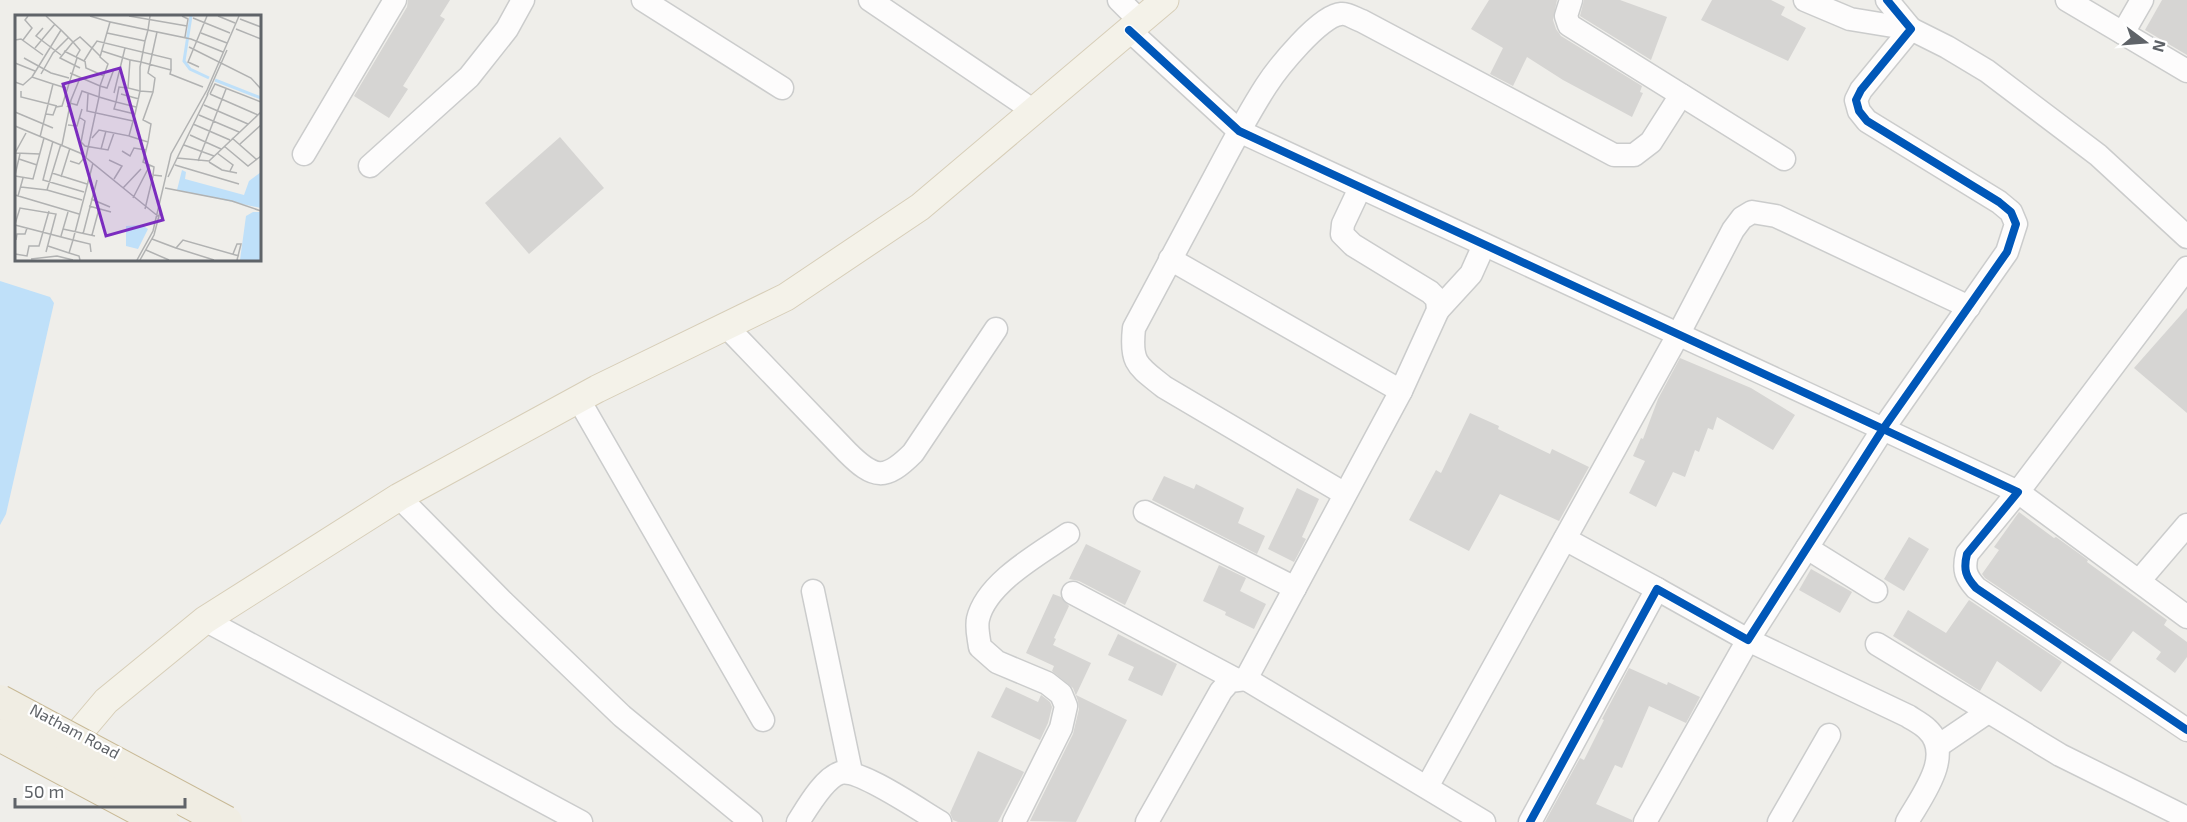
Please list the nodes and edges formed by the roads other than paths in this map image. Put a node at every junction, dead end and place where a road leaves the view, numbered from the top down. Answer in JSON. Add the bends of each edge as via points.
{"nodes":[{"id":1,"x":523,"y":0,"type":"edge"},
{"id":2,"x":643,"y":0,"type":"edge"},
{"id":3,"x":870,"y":0,"type":"edge"},
{"id":4,"x":1119,"y":0,"type":"edge"},
{"id":5,"x":1165,"y":0,"type":"edge"},
{"id":6,"x":1571,"y":0,"type":"edge"},
{"id":7,"x":1805,"y":0,"type":"edge"},
{"id":8,"x":1887,"y":0,"type":"edge"},
{"id":9,"x":2067,"y":0,"type":"edge"},
{"id":10,"x":2142,"y":0,"type":"edge"},
{"id":11,"x":390,"y":2,"type":"edge"},
{"id":12,"x":1837,"y":7,"type":"edge"},
{"id":13,"x":1135,"y":26,"type":"junction"},
{"id":14,"x":1911,"y":29,"type":"junction"},
{"id":15,"x":2123,"y":33,"type":"junction"},
{"id":16,"x":2187,"y":71,"type":"edge"},
{"id":17,"x":782,"y":88,"type":"dead end"},
{"id":18,"x":1681,"y":95,"type":"junction"},
{"id":19,"x":1034,"y":111,"type":"junction"},
{"id":20,"x":1239,"y":131,"type":"junction"},
{"id":21,"x":304,"y":154,"type":"dead end"},
{"id":22,"x":1784,"y":159,"type":"dead end"},
{"id":23,"x":370,"y":166,"type":"dead end"},
{"id":24,"x":1360,"y":188,"type":"junction"},
{"id":25,"x":2187,"y":237,"type":"edge"},
{"id":26,"x":1484,"y":245,"type":"junction"},
{"id":27,"x":1170,"y":259,"type":"junction"},
{"id":28,"x":2187,"y":268,"type":"edge"},
{"id":29,"x":1969,"y":306,"type":"junction"},
{"id":30,"x":1438,"y":310,"type":"junction"},
{"id":31,"x":726,"y":326,"type":"junction"},
{"id":32,"x":996,"y":329,"type":"dead end"},
{"id":33,"x":1678,"y":335,"type":"junction"},
{"id":34,"x":1401,"y":391,"type":"junction"},
{"id":35,"x":579,"y":400,"type":"junction"},
{"id":36,"x":1883,"y":429,"type":"junction"},
{"id":37,"x":2019,"y":492,"type":"junction"},
{"id":38,"x":1345,"y":494,"type":"junction"},
{"id":39,"x":399,"y":497,"type":"junction"},
{"id":40,"x":1145,"y":512,"type":"dead end"},
{"id":41,"x":2187,"y":525,"type":"edge"},
{"id":42,"x":1068,"y":534,"type":"dead end"},
{"id":43,"x":1565,"y":539,"type":"junction"},
{"id":44,"x":1807,"y":548,"type":"junction"},
{"id":45,"x":2139,"y":581,"type":"junction"},
{"id":46,"x":1295,"y":588,"type":"junction"},
{"id":47,"x":1657,"y":589,"type":"junction"},
{"id":48,"x":813,"y":591,"type":"dead end"},
{"id":49,"x":1876,"y":591,"type":"dead end"},
{"id":50,"x":1073,"y":593,"type":"dead end"},
{"id":51,"x":2187,"y":617,"type":"edge"},
{"id":52,"x":205,"y":620,"type":"junction"},
{"id":53,"x":1748,"y":640,"type":"junction"},
{"id":54,"x":1877,"y":644,"type":"dead end"},
{"id":55,"x":1240,"y":679,"type":"junction"},
{"id":56,"x":0,"y":691,"type":"edge"},
{"id":57,"x":0,"y":701,"type":"edge"},
{"id":58,"x":1988,"y":712,"type":"junction"},
{"id":59,"x":763,"y":720,"type":"dead end"},
{"id":60,"x":2187,"y":730,"type":"edge"},
{"id":61,"x":79,"y":734,"type":"junction"},
{"id":62,"x":0,"y":735,"type":"edge"},
{"id":63,"x":1829,"y":735,"type":"dead end"},
{"id":64,"x":0,"y":745,"type":"edge"},
{"id":65,"x":1938,"y":746,"type":"junction"},
{"id":66,"x":851,"y":772,"type":"junction"},
{"id":67,"x":57,"y":776,"type":"junction"},
{"id":68,"x":1427,"y":787,"type":"junction"},
{"id":69,"x":2187,"y":818,"type":"edge"},
{"id":70,"x":1477,"y":820,"type":"edge"},
{"id":71,"x":143,"y":822,"type":"edge"},
{"id":72,"x":163,"y":822,"type":"edge"},
{"id":73,"x":226,"y":822,"type":"edge"},
{"id":74,"x":245,"y":822,"type":"edge"},
{"id":75,"x":581,"y":822,"type":"edge"},
{"id":76,"x":751,"y":822,"type":"edge"},
{"id":77,"x":798,"y":822,"type":"edge"},
{"id":78,"x":940,"y":822,"type":"edge"},
{"id":79,"x":1014,"y":822,"type":"edge"},
{"id":80,"x":1147,"y":822,"type":"edge"},
{"id":81,"x":1530,"y":822,"type":"edge"},
{"id":82,"x":1645,"y":822,"type":"edge"},
{"id":83,"x":1779,"y":822,"type":"edge"},
{"id":84,"x":1907,"y":822,"type":"edge"}],
"edges":[{"from":1,"to":23,"type":"street","via":[[507,29],[469,77]]},
{"from":2,"to":17,"type":"street"},
{"from":3,"to":19,"type":"street"},
{"from":4,"to":13,"type":"street"},
{"from":5,"to":13,"type":"main road"},
{"from":6,"to":18,"type":"street","via":[[1566,16],[1569,25]]},
{"from":7,"to":12,"type":"street"},
{"from":8,"to":14,"type":"street"},
{"from":9,"to":15,"type":"street"},
{"from":10,"to":15,"type":"street"},
{"from":11,"to":21,"type":"street"},
{"from":12,"to":14,"type":"street","via":[[1850,19]]},
{"from":13,"to":19,"type":"main road"},
{"from":13,"to":20,"type":"street"},
{"from":14,"to":25,"type":"street","via":[[1987,71],[2098,155]]},
{"from":14,"to":29,"type":"street","via":[[1856,100],[1867,121],[2011,212],[2016,224],[2007,252]]},
{"from":15,"to":16,"type":"street"},
{"from":18,"to":20,"type":"street","via":[[1651,142],[1634,155],[1614,155],[1362,21],[1340,14],[1313,31],[1282,63]]},
{"from":18,"to":22,"type":"street"},
{"from":19,"to":31,"type":"main road","via":[[920,207],[786,297]]},
{"from":20,"to":24,"type":"street"},
{"from":20,"to":27,"type":"street"},
{"from":24,"to":26,"type":"street"},
{"from":24,"to":30,"type":"street","via":[[1342,234],[1353,245],[1430,292],[1437,299]]},
{"from":26,"to":30,"type":"street","via":[[1471,274]]},
{"from":26,"to":33,"type":"street"},
{"from":27,"to":34,"type":"street"},
{"from":27,"to":38,"type":"street","via":[[1134,328],[1132,346],[1138,366],[1164,387]]},
{"from":28,"to":37,"type":"street"},
{"from":29,"to":33,"type":"street","via":[[1776,216],[1752,212],[1733,230]]},
{"from":29,"to":36,"type":"street"},
{"from":30,"to":34,"type":"street"},
{"from":31,"to":32,"type":"street","via":[[861,466],[874,473],[889,473],[913,453]]},
{"from":31,"to":35,"type":"main road"},
{"from":33,"to":36,"type":"street"},
{"from":33,"to":43,"type":"street"},
{"from":34,"to":38,"type":"street"},
{"from":35,"to":39,"type":"main road"},
{"from":35,"to":59,"type":"street"},
{"from":36,"to":37,"type":"street"},
{"from":36,"to":44,"type":"street"},
{"from":37,"to":45,"type":"street"},
{"from":37,"to":60,"type":"street","via":[[1967,554],[1967,577],[1976,588]]},
{"from":38,"to":46,"type":"street"},
{"from":39,"to":52,"type":"main road"},
{"from":39,"to":76,"type":"street","via":[[621,716]]},
{"from":40,"to":46,"type":"street"},
{"from":41,"to":45,"type":"street"},
{"from":42,"to":79,"type":"street","via":[[988,596],[977,621],[980,647],[997,662],[1047,683],[1061,694],[1066,706],[1061,728]]},
{"from":43,"to":47,"type":"street"},
{"from":43,"to":68,"type":"street"},
{"from":44,"to":49,"type":"street"},
{"from":44,"to":53,"type":"street"},
{"from":45,"to":51,"type":"street"},
{"from":46,"to":55,"type":"street"},
{"from":47,"to":53,"type":"street"},
{"from":47,"to":81,"type":"street"},
{"from":48,"to":66,"type":"street"},
{"from":50,"to":55,"type":"street"},
{"from":52,"to":61,"type":"main road","via":[[106,701]]},
{"from":52,"to":75,"type":"street"},
{"from":53,"to":65,"type":"street","via":[[1908,716],[1929,730]]},
{"from":53,"to":82,"type":"street"},
{"from":54,"to":58,"type":"street"},
{"from":55,"to":68,"type":"street"},
{"from":55,"to":80,"type":"street","via":[[1230,681],[1221,691]]},
{"from":56,"to":61,"type":"main road","name":"Natham Road"},
{"from":57,"to":73,"type":"highway","bridge":true},
{"from":58,"to":65,"type":"street"},
{"from":58,"to":69,"type":"street","via":[[2060,755]]},
{"from":61,"to":67,"type":"main road"},
{"from":61,"to":74,"type":"main road","name":"Natham Road"},
{"from":62,"to":72,"type":"highway","bridge":true},
{"from":63,"to":83,"type":"street"},
{"from":64,"to":67,"type":"main road"},
{"from":65,"to":84,"type":"street","via":[[1938,764]]},
{"from":66,"to":77,"type":"street","via":[[838,773],[822,787]]},
{"from":66,"to":78,"type":"street"},
{"from":67,"to":71,"type":"main road"},
{"from":68,"to":70,"type":"street"}]}
